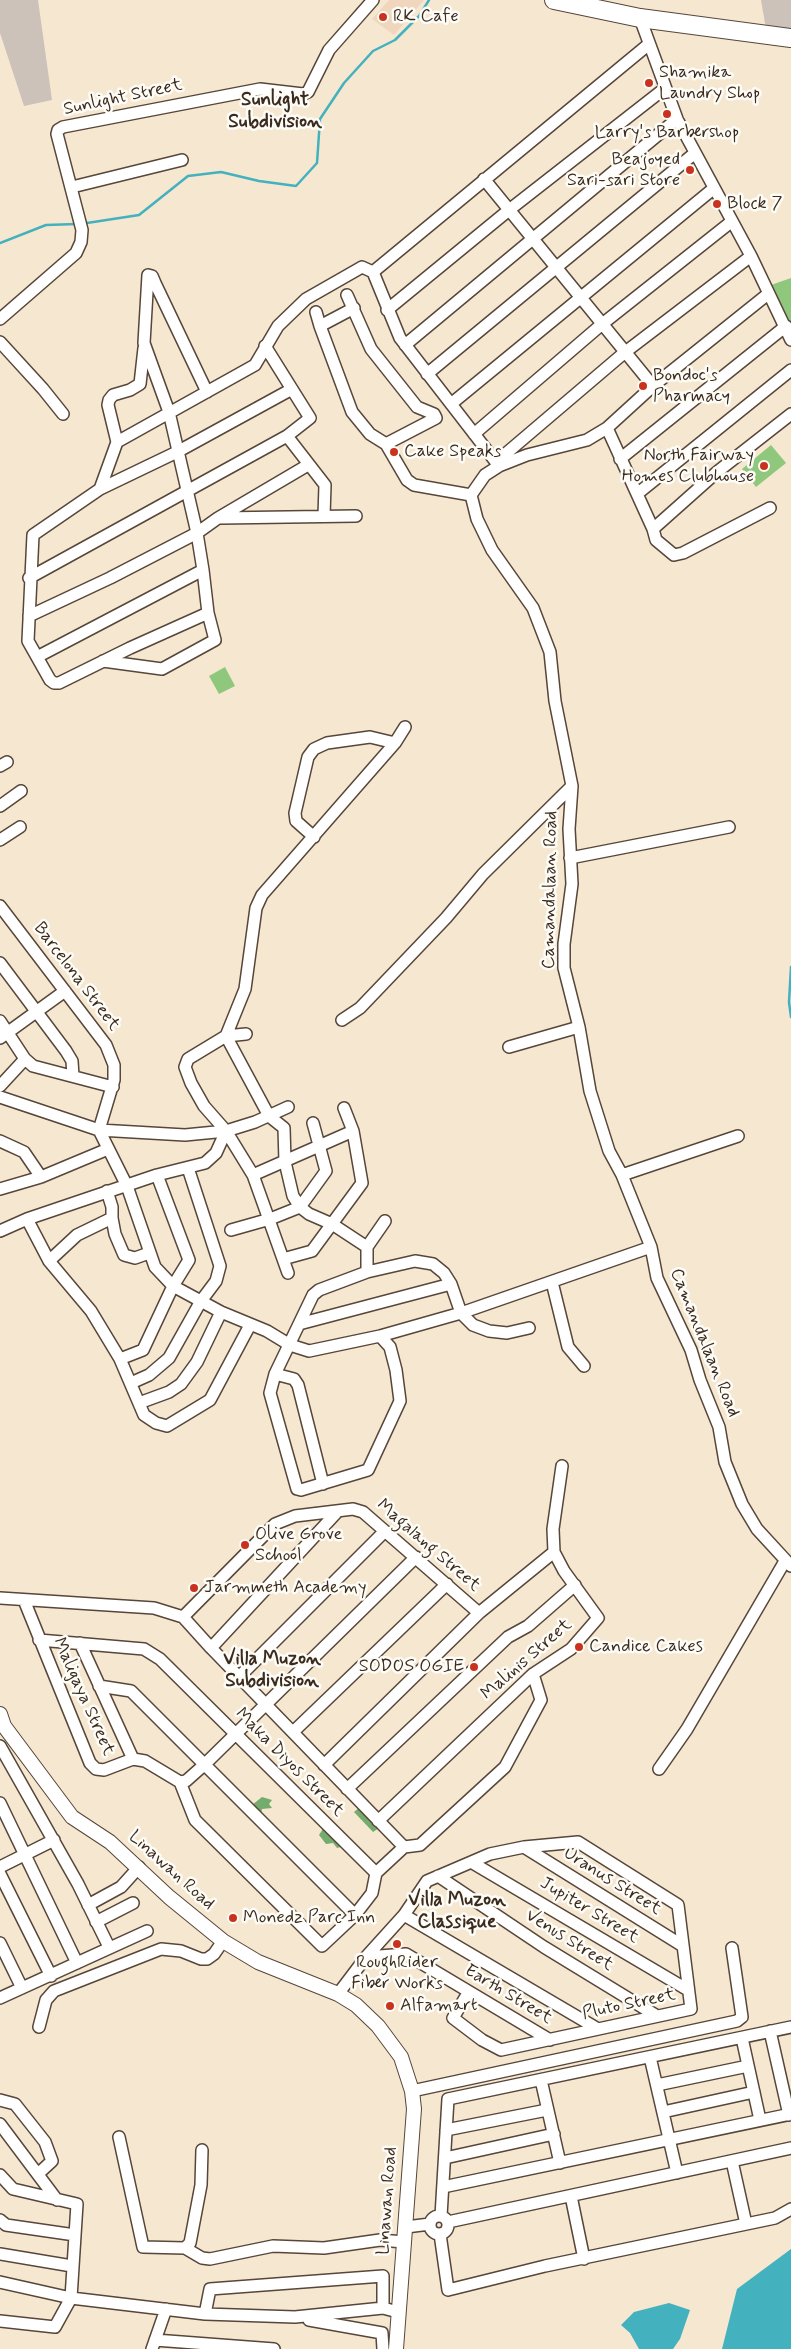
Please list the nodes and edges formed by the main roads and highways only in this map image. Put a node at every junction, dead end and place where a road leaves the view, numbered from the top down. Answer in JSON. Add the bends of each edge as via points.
{"nodes":[{"id":1,"x":554,"y":0,"type":"edge"},
{"id":2,"x":791,"y":38,"type":"edge"}],
"edges":[{"from":1,"to":2,"type":"main road","via":[[640,18]]}]}
